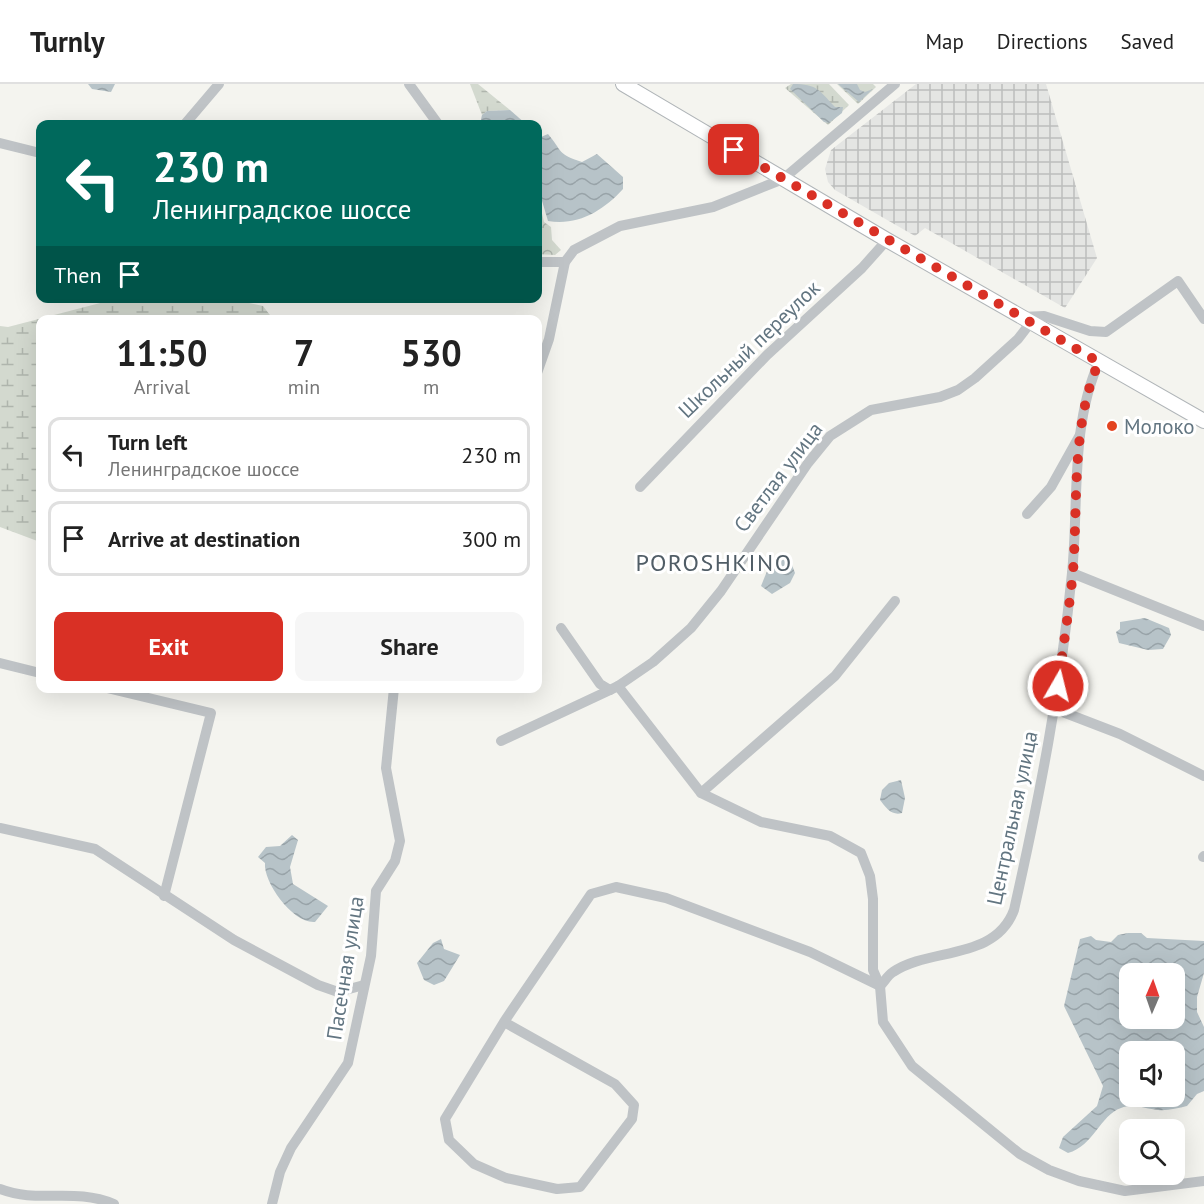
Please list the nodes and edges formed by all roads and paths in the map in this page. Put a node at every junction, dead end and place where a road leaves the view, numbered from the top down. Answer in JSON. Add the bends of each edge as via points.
{"nodes":[{"id":1,"x":219,"y":84,"type":"edge"},
{"id":2,"x":408,"y":84,"type":"edge"},
{"id":3,"x":623,"y":84,"type":"edge"},
{"id":4,"x":896,"y":84,"type":"edge"},
{"id":5,"x":883,"y":88,"type":"edge"},
{"id":6,"x":189,"y":120,"type":"edge"},
{"id":7,"x":435,"y":120,"type":"edge"},
{"id":8,"x":0,"y":143,"type":"edge"},
{"id":9,"x":36,"y":152,"type":"edge"},
{"id":10,"x":783,"y":179,"type":"junction"},
{"id":11,"x":887,"y":240,"type":"junction"},
{"id":12,"x":542,"y":262,"type":"edge"},
{"id":13,"x":565,"y":262,"type":"junction"},
{"id":14,"x":1027,"y":319,"type":"junction"},
{"id":15,"x":1204,"y":319,"type":"edge"},
{"id":16,"x":542,"y":359,"type":"edge"},
{"id":17,"x":1099,"y":362,"type":"junction"},
{"id":18,"x":1204,"y":421,"type":"edge"},
{"id":19,"x":1081,"y":432,"type":"junction"},
{"id":20,"x":640,"y":487,"type":"dead end"},
{"id":21,"x":1027,"y":514,"type":"dead end"},
{"id":22,"x":1072,"y":573,"type":"junction"},
{"id":23,"x":894,"y":601,"type":"dead end"},
{"id":24,"x":1204,"y":626,"type":"edge"},
{"id":25,"x":561,"y":628,"type":"dead end"},
{"id":26,"x":0,"y":663,"type":"edge"},
{"id":27,"x":36,"y":672,"type":"edge"},
{"id":28,"x":614,"y":688,"type":"junction"},
{"id":29,"x":128,"y":693,"type":"edge"},
{"id":30,"x":394,"y":693,"type":"edge"},
{"id":31,"x":1055,"y":709,"type":"junction"},
{"id":32,"x":501,"y":741,"type":"dead end"},
{"id":33,"x":1204,"y":776,"type":"edge"},
{"id":34,"x":701,"y":793,"type":"junction"},
{"id":35,"x":0,"y":828,"type":"edge"},
{"id":36,"x":164,"y":896,"type":"junction"},
{"id":37,"x":364,"y":985,"type":"junction"},
{"id":38,"x":880,"y":986,"type":"junction"},
{"id":39,"x":504,"y":1022,"type":"junction"},
{"id":40,"x":1204,"y":1181,"type":"edge"},
{"id":41,"x":0,"y":1189,"type":"edge"},
{"id":42,"x":114,"y":1204,"type":"edge"},
{"id":43,"x":272,"y":1204,"type":"edge"}],
"edges":[{"from":1,"to":6,"type":"street"},
{"from":2,"to":7,"type":"street"},
{"from":3,"to":10,"type":"main road"},
{"from":4,"to":5,"type":"street"},
{"from":5,"to":10,"type":"street"},
{"from":8,"to":9,"type":"street"},
{"from":10,"to":11,"type":"main road"},
{"from":10,"to":13,"type":"street","via":[[712,207],[620,226],[574,250]]},
{"from":11,"to":14,"type":"main road"},
{"from":11,"to":20,"type":"street","name":"Школьный переулок","via":[[767,355]]},
{"from":12,"to":13,"type":"street"},
{"from":13,"to":16,"type":"street"},
{"from":14,"to":15,"type":"street","via":[[1044,316],[1090,331],[1106,332],[1178,281]]},
{"from":14,"to":17,"type":"main road"},
{"from":14,"to":28,"type":"street","name":"Светлая улица","via":[[1018,339],[958,390],[871,410],[830,436],[691,628],[653,662]]},
{"from":17,"to":18,"type":"main road"},
{"from":17,"to":19,"type":"street","name":"Центральная улица","via":[[1091,380]]},
{"from":19,"to":21,"type":"street","via":[[1051,487]]},
{"from":19,"to":22,"type":"street","name":"Центральная улица"},
{"from":22,"to":24,"type":"street"},
{"from":22,"to":31,"type":"street","name":"Центральная улица"},
{"from":23,"to":34,"type":"street","via":[[835,676]]},
{"from":25,"to":28,"type":"street","via":[[600,684]]},
{"from":26,"to":27,"type":"street"},
{"from":28,"to":32,"type":"street","name":"Светлая улица"},
{"from":28,"to":34,"type":"street"},
{"from":29,"to":36,"type":"street","via":[[211,713]]},
{"from":30,"to":37,"type":"street","name":"Пасечная улица","via":[[386,768],[400,841],[395,861],[376,891],[375,930]]},
{"from":31,"to":33,"type":"street","via":[[1120,734]]},
{"from":31,"to":38,"type":"street","name":"Центральная улица","via":[[1008,926],[971,949],[908,965],[891,973]]},
{"from":34,"to":38,"type":"street","via":[[761,822],[830,836],[861,853],[870,876],[873,970]]},
{"from":35,"to":36,"type":"street","via":[[95,849]]},
{"from":36,"to":37,"type":"street","via":[[318,986],[338,992]]},
{"from":37,"to":43,"type":"street","name":"Пасечная улица","via":[[348,1063],[291,1148]]},
{"from":38,"to":39,"type":"street","via":[[810,952],[676,901],[616,888],[591,894]]},
{"from":38,"to":40,"type":"street","via":[[883,1022],[912,1066],[1020,1154],[1079,1181],[1125,1191]]},
{"from":39,"to":39,"type":"street","via":[[615,1084],[634,1105],[632,1119],[580,1187],[557,1189],[506,1178],[474,1164],[449,1140],[445,1119]]},
{"from":41,"to":42,"type":"street","via":[[15,1195],[86,1196]]}]}
